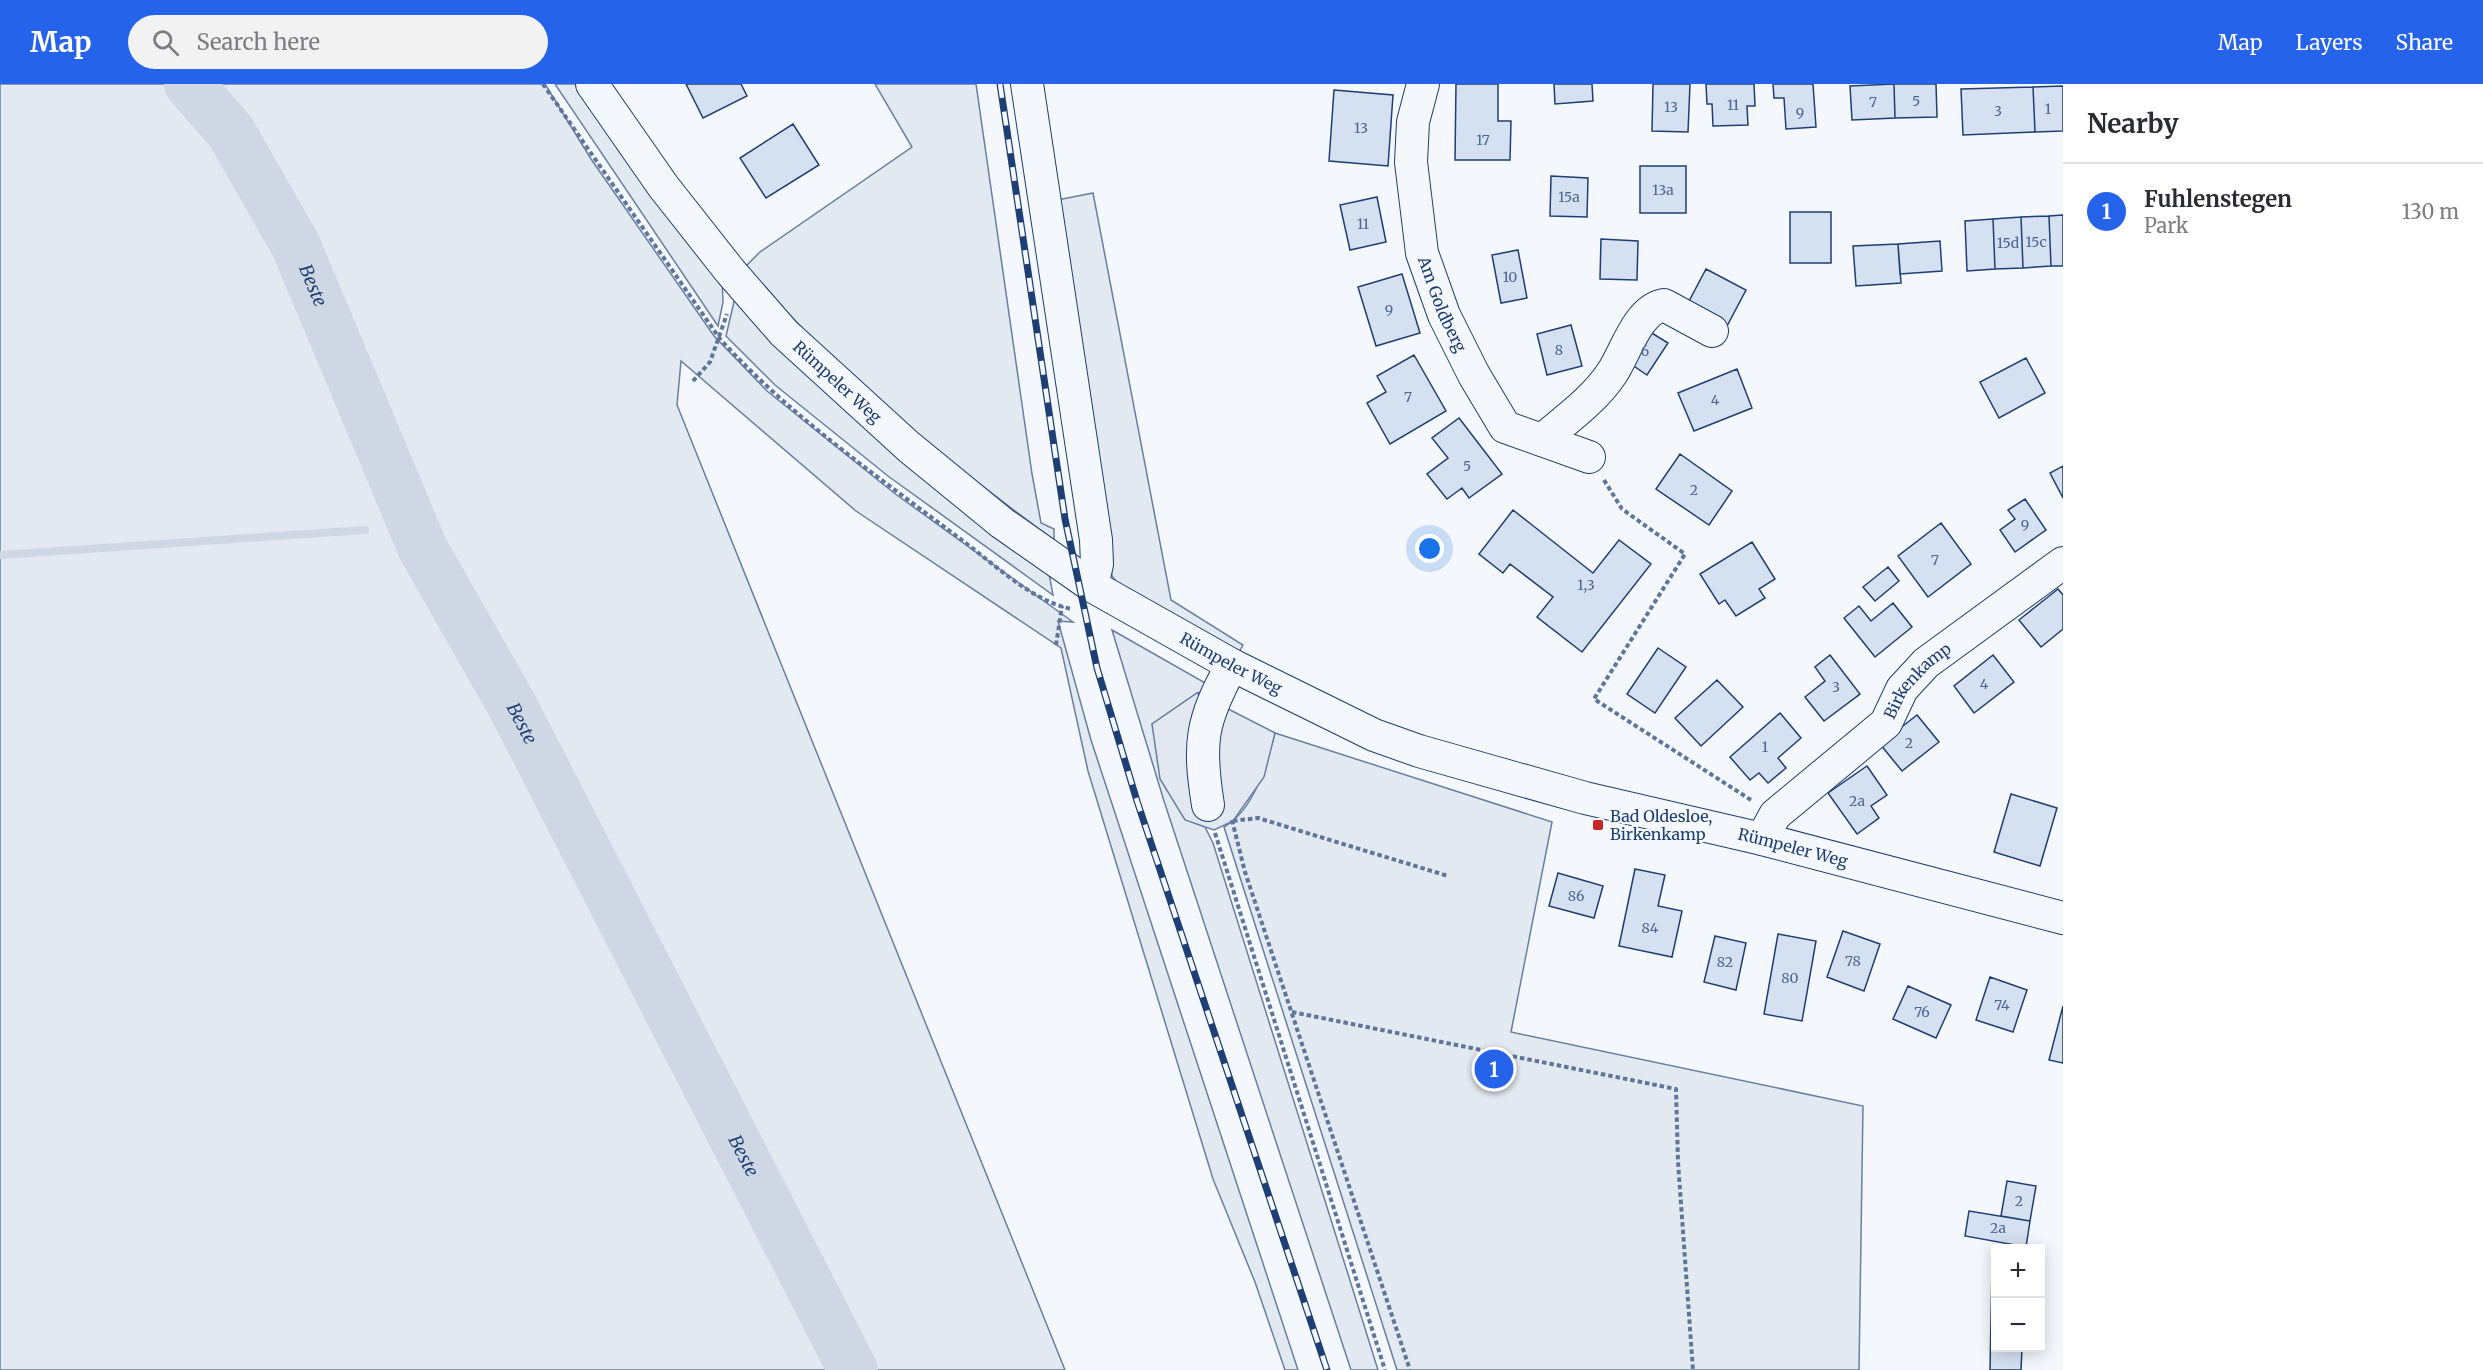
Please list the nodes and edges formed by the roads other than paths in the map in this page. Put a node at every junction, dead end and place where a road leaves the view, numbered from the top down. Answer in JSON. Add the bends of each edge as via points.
{"nodes":[{"id":1,"x":592,"y":84,"type":"edge"},
{"id":2,"x":1027,"y":84,"type":"edge"},
{"id":3,"x":1423,"y":84,"type":"edge"},
{"id":4,"x":1712,"y":331,"type":"dead end"},
{"id":5,"x":1542,"y":440,"type":"junction"},
{"id":6,"x":1589,"y":457,"type":"road end"},
{"id":7,"x":2063,"y":563,"type":"edge"},
{"id":8,"x":1092,"y":586,"type":"junction"},
{"id":9,"x":1232,"y":665,"type":"junction"},
{"id":10,"x":1210,"y":818,"type":"road end"},
{"id":11,"x":1768,"y":827,"type":"junction"},
{"id":12,"x":2063,"y":918,"type":"edge"}],
"edges":[{"from":1,"to":8,"type":"street","name":"Rümpeler Weg","via":[[663,186],[784,333],[909,447],[1002,522]]},
{"from":2,"to":8,"type":"street","via":[[1096,540],[1097,564]]},
{"from":3,"to":5,"type":"street","name":"Am Goldberg","via":[[1413,122],[1411,162],[1422,253],[1444,315],[1505,427]]},
{"from":4,"to":5,"type":"street","via":[[1664,304],[1654,307],[1645,315],[1612,374],[1587,403]]},
{"from":5,"to":6,"type":"street","name":"Am Goldberg"},
{"from":7,"to":11,"type":"street","name":"Birkenkamp","via":[[1926,663],[1902,689],[1886,723]]},
{"from":8,"to":9,"type":"street","name":"Rümpeler Weg"},
{"from":9,"to":10,"type":"street","via":[[1212,702],[1203,731],[1201,764]]},
{"from":9,"to":11,"type":"street","name":"Rümpeler Weg","via":[[1374,735],[1419,751],[1585,798]]},
{"from":11,"to":12,"type":"street","name":"Rümpeler Weg"}]}
